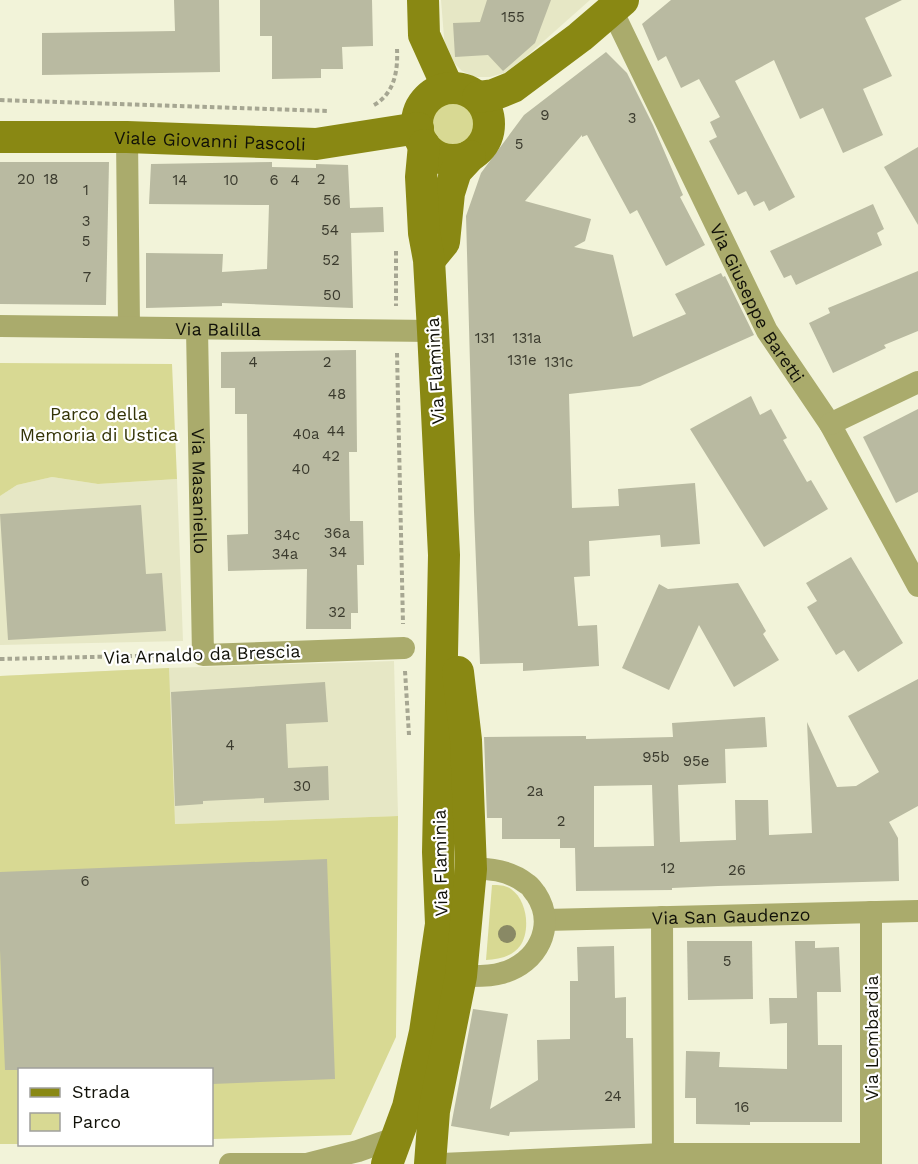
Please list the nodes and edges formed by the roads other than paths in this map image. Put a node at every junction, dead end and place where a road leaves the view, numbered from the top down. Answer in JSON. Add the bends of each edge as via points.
{"nodes":[{"id":1,"x":423,"y":0,"type":"edge"},
{"id":2,"x":617,"y":5,"type":"edge"},
{"id":3,"x":580,"y":37,"type":"junction"},
{"id":4,"x":448,"y":88,"type":"junction"},
{"id":5,"x":478,"y":98,"type":"junction"},
{"id":6,"x":421,"y":136,"type":"junction"},
{"id":7,"x":0,"y":137,"type":"edge"},
{"id":8,"x":127,"y":137,"type":"junction"},
{"id":9,"x":474,"y":153,"type":"junction"},
{"id":10,"x":429,"y":260,"type":"junction"},
{"id":11,"x":0,"y":326,"type":"edge"},
{"id":12,"x":129,"y":327,"type":"junction"},
{"id":13,"x":197,"y":329,"type":"junction"},
{"id":14,"x":434,"y":331,"type":"junction"},
{"id":15,"x":918,"y":382,"type":"edge"},
{"id":16,"x":830,"y":424,"type":"junction"},
{"id":17,"x":444,"y":555,"type":"junction"},
{"id":18,"x":918,"y":586,"type":"edge"},
{"id":19,"x":404,"y":648,"type":"road end"},
{"id":20,"x":203,"y":655,"type":"joint"},
{"id":21,"x":471,"y":869,"type":"junction"},
{"id":22,"x":918,"y":911,"type":"edge"},
{"id":23,"x":871,"y":912,"type":"junction"},
{"id":24,"x":662,"y":917,"type":"junction"},
{"id":25,"x":545,"y":920,"type":"junction"},
{"id":26,"x":461,"y":976,"type":"junction"},
{"id":27,"x":391,"y":1151,"type":"edge"},
{"id":28,"x":663,"y":1159,"type":"edge"},
{"id":29,"x":871,"y":1159,"type":"edge"},
{"id":30,"x":230,"y":1164,"type":"edge"},
{"id":31,"x":297,"y":1164,"type":"edge"},
{"id":32,"x":430,"y":1164,"type":"edge"},
{"id":33,"x":441,"y":1164,"type":"edge"}],
"edges":[{"from":1,"to":4,"type":"street","via":[[424,35]]},
{"from":2,"to":3,"type":"street"},
{"from":2,"to":16,"type":"street","name":"Via Giuseppe Baretti","via":[[768,331]]},
{"from":3,"to":5,"type":"street","via":[[513,87]]},
{"from":3,"to":9,"type":"street","via":[[540,87]]},
{"from":4,"to":5,"type":"street","via":[[464,89]]},
{"from":4,"to":6,"type":"street","via":[[439,91],[420,110]]},
{"from":5,"to":9,"type":"street","via":[[489,118],[489,130]]},
{"from":6,"to":8,"type":"street","name":"Viale Giovanni Pascoli","via":[[316,144]]},
{"from":6,"to":9,"type":"street","via":[[431,152],[450,160]]},
{"from":6,"to":10,"type":"street","name":"Via Flaminia","via":[[424,233]]},
{"from":7,"to":8,"type":"street","name":"Viale Giovanni Pascoli"},
{"from":8,"to":12,"type":"street"},
{"from":9,"to":10,"type":"street","via":[[456,171],[449,193],[444,242]]},
{"from":10,"to":14,"type":"street","name":"Via Flaminia"},
{"from":11,"to":12,"type":"street","name":"Via Balilla"},
{"from":12,"to":13,"type":"street","name":"Via Balilla"},
{"from":13,"to":14,"type":"street","name":"Via Balilla"},
{"from":13,"to":20,"type":"street","name":"Via Masaniello"},
{"from":14,"to":17,"type":"street","name":"Via Flaminia"},
{"from":15,"to":16,"type":"street"},
{"from":16,"to":18,"type":"street","name":"Via Giuseppe Baretti"},
{"from":17,"to":21,"type":"street","name":"Via Flaminia","via":[[466,740]]},
{"from":17,"to":27,"type":"street","name":"Via Flaminia","via":[[438,852],[441,924],[408,1107]]},
{"from":19,"to":20,"type":"street","name":"Via Arnaldo da Brescia"},
{"from":21,"to":25,"type":"street","via":[[507,872],[529,885],[542,903]]},
{"from":21,"to":26,"type":"street","name":"Via Flaminia"},
{"from":22,"to":23,"type":"street","name":"Via San Gaudenzo"},
{"from":23,"to":24,"type":"street","name":"Via San Gaudenzo"},
{"from":23,"to":29,"type":"street","name":"Via Lombardia"},
{"from":24,"to":25,"type":"street","name":"Via San Gaudenzo"},
{"from":24,"to":28,"type":"street"},
{"from":25,"to":26,"type":"street","via":[[539,948],[521,964],[503,973]]},
{"from":26,"to":32,"type":"street","name":"Via Flaminia","via":[[434,1111]]},
{"from":27,"to":31,"type":"street","via":[[358,1152]]},
{"from":28,"to":29,"type":"street"},
{"from":28,"to":33,"type":"street"},
{"from":30,"to":31,"type":"street"}]}
